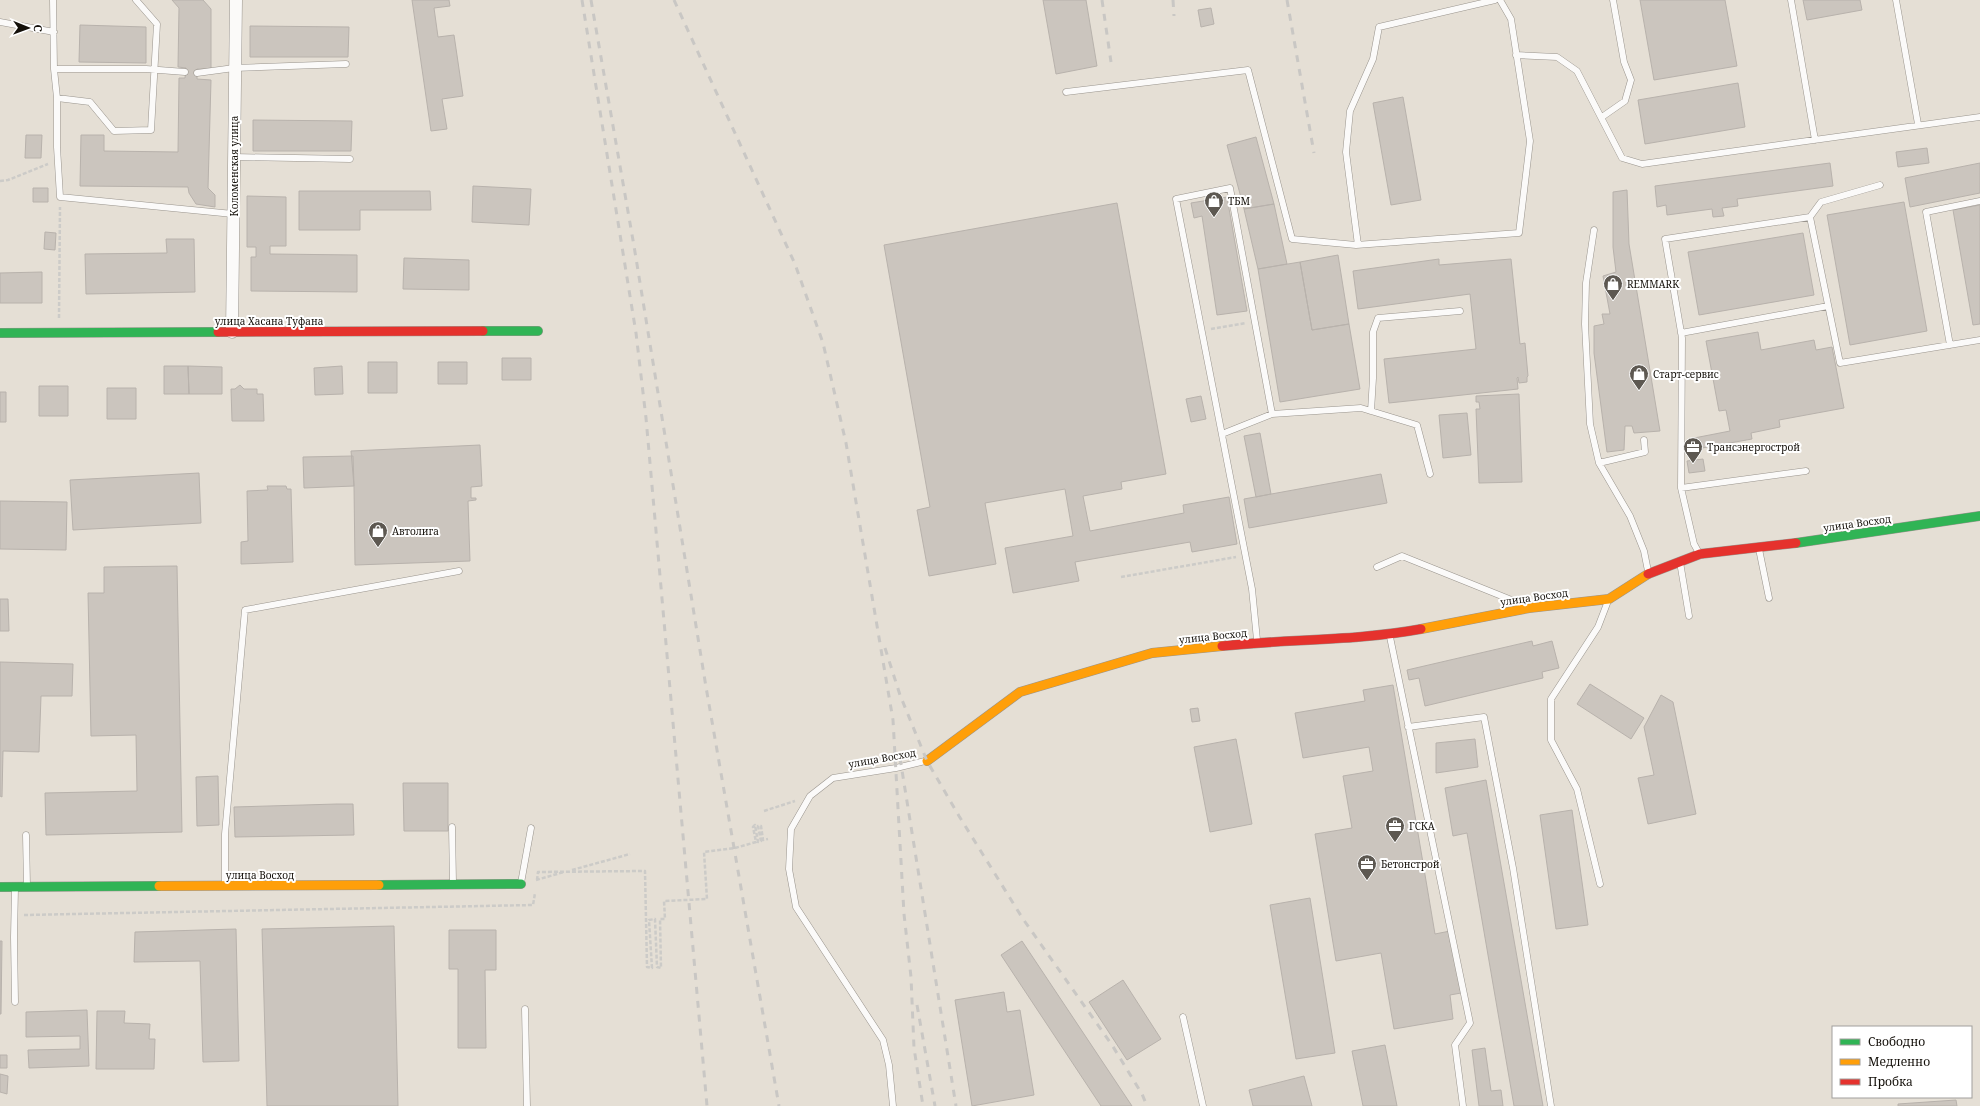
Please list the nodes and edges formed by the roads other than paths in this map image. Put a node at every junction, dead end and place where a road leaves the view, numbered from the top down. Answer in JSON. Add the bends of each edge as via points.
{"nodes":[{"id":1,"x":53,"y":0,"type":"edge"},
{"id":2,"x":136,"y":0,"type":"edge"},
{"id":3,"x":1495,"y":0,"type":"edge"},
{"id":4,"x":1500,"y":0,"type":"edge"},
{"id":5,"x":1613,"y":0,"type":"edge"},
{"id":6,"x":1791,"y":0,"type":"edge"},
{"id":7,"x":1896,"y":0,"type":"edge"},
{"id":8,"x":233,"y":3,"type":"edge"},
{"id":9,"x":0,"y":22,"type":"edge"},
{"id":10,"x":54,"y":32,"type":"junction"},
{"id":11,"x":1516,"y":55,"type":"junction"},
{"id":12,"x":346,"y":64,"type":"dead end"},
{"id":13,"x":234,"y":68,"type":"junction"},
{"id":14,"x":54,"y":69,"type":"junction"},
{"id":15,"x":155,"y":69,"type":"junction"},
{"id":16,"x":186,"y":72,"type":"dead end"},
{"id":17,"x":197,"y":73,"type":"dead end"},
{"id":18,"x":1066,"y":92,"type":"dead end"},
{"id":19,"x":57,"y":98,"type":"junction"},
{"id":20,"x":1980,"y":116,"type":"edge"},
{"id":21,"x":1602,"y":117,"type":"junction"},
{"id":22,"x":1918,"y":124,"type":"junction"},
{"id":23,"x":1815,"y":140,"type":"junction"},
{"id":24,"x":234,"y":157,"type":"junction"},
{"id":25,"x":350,"y":159,"type":"dead end"},
{"id":26,"x":1880,"y":185,"type":"dead end"},
{"id":27,"x":1980,"y":201,"type":"edge"},
{"id":28,"x":233,"y":214,"type":"junction"},
{"id":29,"x":1810,"y":217,"type":"junction"},
{"id":30,"x":1594,"y":230,"type":"dead end"},
{"id":31,"x":1358,"y":245,"type":"junction"},
{"id":32,"x":1828,"y":306,"type":"junction"},
{"id":33,"x":1460,"y":311,"type":"dead end"},
{"id":34,"x":538,"y":331,"type":"dead end"},
{"id":35,"x":232,"y":332,"type":"junction"},
{"id":36,"x":0,"y":333,"type":"edge"},
{"id":37,"x":1681,"y":333,"type":"junction"},
{"id":38,"x":1980,"y":340,"type":"edge"},
{"id":39,"x":1950,"y":345,"type":"junction"},
{"id":40,"x":1371,"y":411,"type":"junction"},
{"id":41,"x":1272,"y":414,"type":"junction"},
{"id":42,"x":1222,"y":434,"type":"junction"},
{"id":43,"x":1644,"y":440,"type":"dead end"},
{"id":44,"x":1599,"y":463,"type":"junction"},
{"id":45,"x":1806,"y":471,"type":"dead end"},
{"id":46,"x":1430,"y":474,"type":"dead end"},
{"id":47,"x":1681,"y":488,"type":"junction"},
{"id":48,"x":1980,"y":516,"type":"edge"},
{"id":49,"x":1759,"y":548,"type":"junction"},
{"id":50,"x":1700,"y":554,"type":"junction"},
{"id":51,"x":1680,"y":561,"type":"junction"},
{"id":52,"x":1378,"y":567,"type":"dead end"},
{"id":53,"x":459,"y":571,"type":"dead end"},
{"id":54,"x":1649,"y":573,"type":"junction"},
{"id":55,"x":1769,"y":598,"type":"dead end"},
{"id":56,"x":1609,"y":599,"type":"junction"},
{"id":57,"x":1529,"y":608,"type":"junction"},
{"id":58,"x":1689,"y":616,"type":"dead end"},
{"id":59,"x":1389,"y":635,"type":"junction"},
{"id":60,"x":1257,"y":642,"type":"junction"},
{"id":61,"x":1408,"y":726,"type":"junction"},
{"id":62,"x":927,"y":761,"type":"joint"},
{"id":63,"x":452,"y":827,"type":"dead end"},
{"id":64,"x":531,"y":828,"type":"dead end"},
{"id":65,"x":26,"y":835,"type":"dead end"},
{"id":66,"x":521,"y":884,"type":"joint"},
{"id":67,"x":1600,"y":884,"type":"dead end"},
{"id":68,"x":225,"y":885,"type":"junction"},
{"id":69,"x":453,"y":885,"type":"junction"},
{"id":70,"x":27,"y":886,"type":"junction"},
{"id":71,"x":0,"y":887,"type":"edge"},
{"id":72,"x":15,"y":887,"type":"junction"},
{"id":73,"x":16,"y":1002,"type":"dead end"},
{"id":74,"x":525,"y":1009,"type":"dead end"},
{"id":75,"x":1183,"y":1017,"type":"dead end"},
{"id":76,"x":527,"y":1106,"type":"edge"},
{"id":77,"x":893,"y":1106,"type":"edge"},
{"id":78,"x":1203,"y":1106,"type":"edge"},
{"id":79,"x":1462,"y":1106,"type":"edge"},
{"id":80,"x":1550,"y":1106,"type":"edge"}],
"edges":[{"from":1,"to":10,"type":"lane"},
{"from":2,"to":15,"type":"lane","via":[[157,24]]},
{"from":3,"to":31,"type":"lane","via":[[1379,27],[1373,59],[1350,111],[1346,152]]},
{"from":4,"to":11,"type":"lane","via":[[1511,19]]},
{"from":5,"to":21,"type":"lane","via":[[1624,62],[1631,80],[1625,101]]},
{"from":6,"to":23,"type":"lane"},
{"from":7,"to":22,"type":"lane"},
{"from":8,"to":13,"type":"street","name":"Коломенская улица"},
{"from":9,"to":10,"type":"lane"},
{"from":10,"to":14,"type":"lane"},
{"from":11,"to":21,"type":"lane","via":[[1557,57],[1577,71]]},
{"from":11,"to":31,"type":"lane","via":[[1530,141],[1519,233]]},
{"from":12,"to":13,"type":"lane"},
{"from":13,"to":17,"type":"lane"},
{"from":13,"to":24,"type":"street","name":"Коломенская улица"},
{"from":14,"to":15,"type":"lane"},
{"from":14,"to":19,"type":"lane"},
{"from":15,"to":16,"type":"lane"},
{"from":15,"to":19,"type":"lane","via":[[151,130],[114,131],[90,102]]},
{"from":18,"to":31,"type":"lane","via":[[1248,70],[1292,239]]},
{"from":19,"to":28,"type":"lane","via":[[60,197]]},
{"from":20,"to":22,"type":"lane"},
{"from":21,"to":23,"type":"lane","via":[[1622,158],[1642,164]]},
{"from":22,"to":23,"type":"lane"},
{"from":24,"to":25,"type":"lane"},
{"from":24,"to":28,"type":"street","name":"Коломенская улица"},
{"from":26,"to":29,"type":"lane","via":[[1821,202]]},
{"from":27,"to":39,"type":"lane","via":[[1926,212]]},
{"from":28,"to":35,"type":"street","name":"Коломенская улица"},
{"from":29,"to":32,"type":"lane"},
{"from":29,"to":37,"type":"lane","via":[[1665,239]]},
{"from":30,"to":44,"type":"lane","via":[[1586,284],[1585,324],[1590,424]]},
{"from":32,"to":37,"type":"lane"},
{"from":32,"to":39,"type":"lane","via":[[1840,363]]},
{"from":33,"to":40,"type":"lane","via":[[1378,318],[1373,332]]},
{"from":34,"to":35,"type":"street","name":"улица Хасана Туфана"},
{"from":35,"to":36,"type":"street","name":"улица Хасана Туфана"},
{"from":37,"to":47,"type":"lane"},
{"from":38,"to":39,"type":"lane"},
{"from":40,"to":41,"type":"lane","via":[[1361,408]]},
{"from":40,"to":46,"type":"lane","via":[[1417,425]]},
{"from":41,"to":42,"type":"lane"},
{"from":41,"to":42,"type":"lane","via":[[1230,188],[1176,199]]},
{"from":42,"to":60,"type":"lane","via":[[1252,589]]},
{"from":43,"to":44,"type":"lane","via":[[1645,452]]},
{"from":44,"to":54,"type":"lane","via":[[1630,516]]},
{"from":45,"to":47,"type":"lane"},
{"from":47,"to":50,"type":"lane","via":[[1694,544]]},
{"from":48,"to":49,"type":"street","name":"улица Восход"},
{"from":49,"to":50,"type":"street","name":"улица Восход"},
{"from":49,"to":55,"type":"lane"},
{"from":50,"to":51,"type":"street","name":"улица Восход"},
{"from":51,"to":54,"type":"street","name":"улица Восход"},
{"from":51,"to":58,"type":"lane"},
{"from":52,"to":57,"type":"lane","via":[[1402,556]]},
{"from":53,"to":68,"type":"lane","via":[[245,610],[224,834]]},
{"from":54,"to":56,"type":"street","name":"улица Восход"},
{"from":56,"to":57,"type":"street","name":"улица Восход"},
{"from":56,"to":67,"type":"lane","via":[[1598,627],[1551,699],[1552,740],[1576,789]]},
{"from":57,"to":59,"type":"street","name":"улица Восход"},
{"from":59,"to":60,"type":"street","name":"улица Восход"},
{"from":59,"to":61,"type":"lane"},
{"from":60,"to":62,"type":"street","name":"улица Восход","via":[[1152,653],[1020,692]]},
{"from":61,"to":79,"type":"lane","via":[[1470,1023],[1455,1045]]},
{"from":61,"to":80,"type":"lane","via":[[1484,717],[1512,868]]},
{"from":62,"to":77,"type":"lane","name":"улица Восход","via":[[833,778],[810,796],[791,829],[789,869],[796,907],[883,1040],[890,1065]]},
{"from":63,"to":69,"type":"lane"},
{"from":64,"to":66,"type":"lane"},
{"from":65,"to":70,"type":"lane"},
{"from":66,"to":69,"type":"street","name":"улица Восход"},
{"from":68,"to":69,"type":"street","name":"улица Восход"},
{"from":68,"to":70,"type":"street","name":"улица Восход"},
{"from":70,"to":72,"type":"street","name":"улица Восход"},
{"from":71,"to":72,"type":"street","name":"улица Восход"},
{"from":72,"to":73,"type":"lane"},
{"from":74,"to":76,"type":"lane"},
{"from":75,"to":78,"type":"lane"}]}
